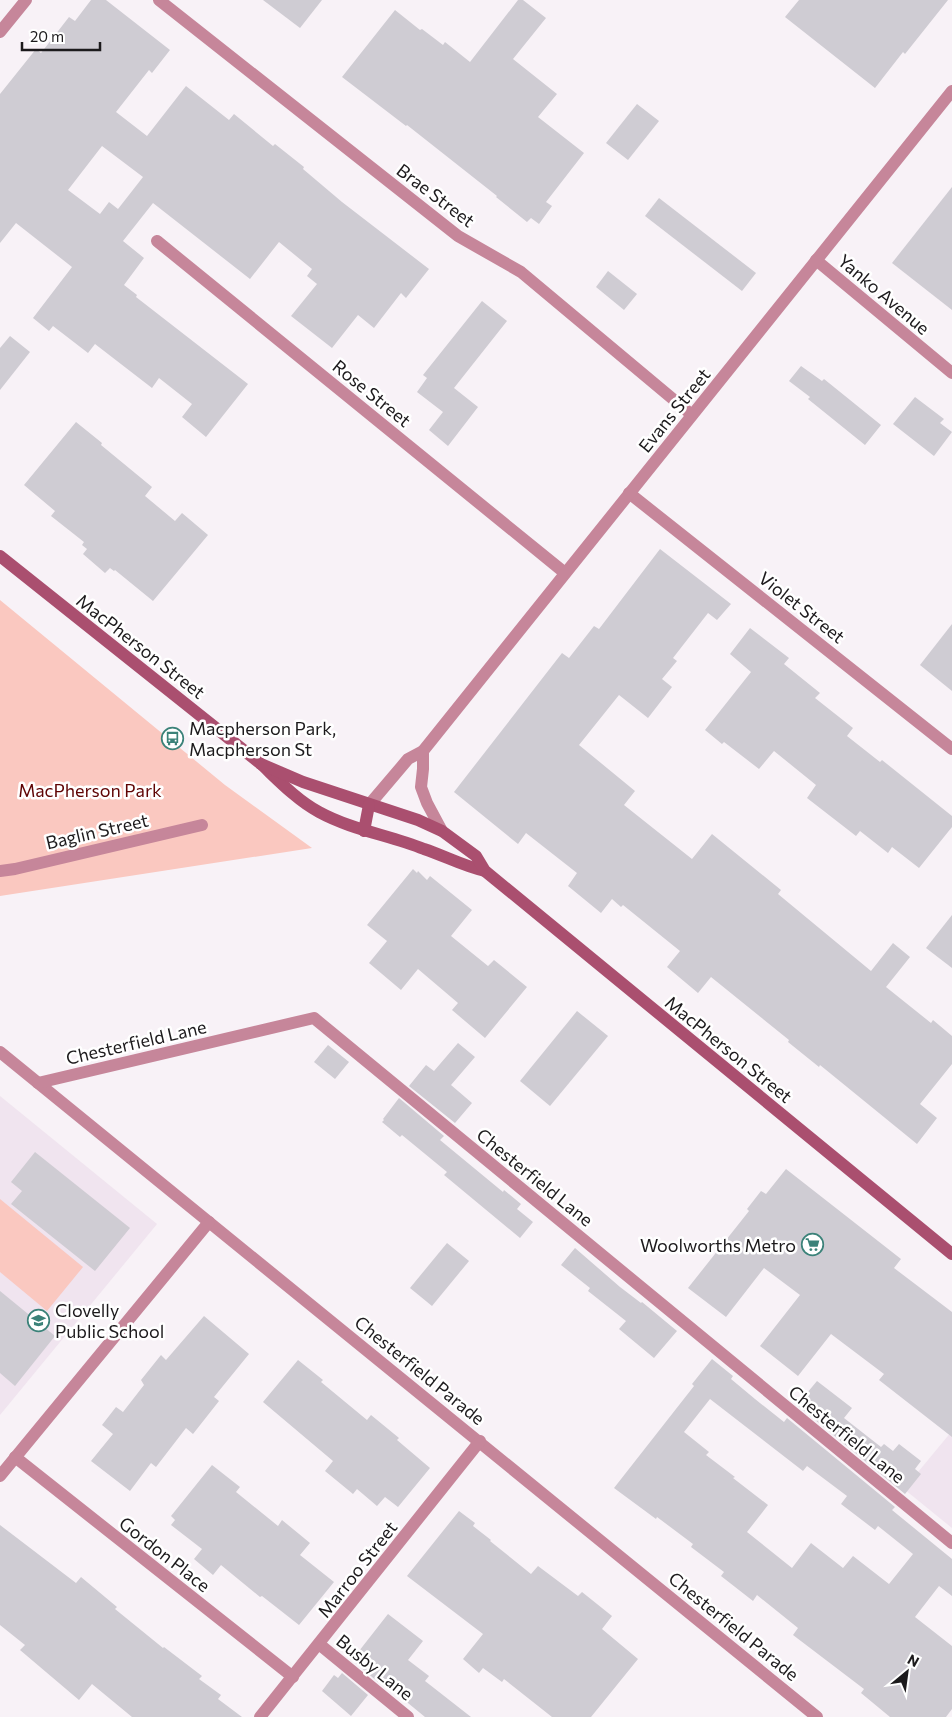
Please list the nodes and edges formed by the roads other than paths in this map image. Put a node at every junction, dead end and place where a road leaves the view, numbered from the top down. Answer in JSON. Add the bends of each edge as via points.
{"nodes":[{"id":1,"x":26,"y":0,"type":"edge"},
{"id":2,"x":159,"y":0,"type":"edge"},
{"id":3,"x":0,"y":32,"type":"edge"},
{"id":4,"x":952,"y":91,"type":"edge"},
{"id":5,"x":157,"y":241,"type":"dead end"},
{"id":6,"x":816,"y":260,"type":"junction"},
{"id":7,"x":952,"y":373,"type":"edge"},
{"id":8,"x":692,"y":415,"type":"junction"},
{"id":9,"x":629,"y":493,"type":"junction"},
{"id":10,"x":0,"y":556,"type":"edge"},
{"id":11,"x":565,"y":573,"type":"junction"},
{"id":12,"x":952,"y":749,"type":"edge"},
{"id":13,"x":423,"y":751,"type":"junction"},
{"id":14,"x":261,"y":764,"type":"junction"},
{"id":15,"x":368,"y":805,"type":"junction"},
{"id":16,"x":202,"y":824,"type":"dead end"},
{"id":17,"x":364,"y":831,"type":"junction"},
{"id":18,"x":442,"y":831,"type":"junction"},
{"id":19,"x":0,"y":871,"type":"edge"},
{"id":20,"x":485,"y":872,"type":"junction"},
{"id":21,"x":0,"y":1052,"type":"edge"},
{"id":22,"x":38,"y":1082,"type":"junction"},
{"id":23,"x":209,"y":1222,"type":"junction"},
{"id":24,"x":952,"y":1254,"type":"edge"},
{"id":25,"x":480,"y":1441,"type":"junction"},
{"id":26,"x":15,"y":1458,"type":"junction"},
{"id":27,"x":0,"y":1476,"type":"edge"},
{"id":28,"x":952,"y":1543,"type":"edge"},
{"id":29,"x":319,"y":1644,"type":"junction"},
{"id":30,"x":293,"y":1677,"type":"junction"},
{"id":31,"x":260,"y":1717,"type":"edge"},
{"id":32,"x":408,"y":1717,"type":"edge"},
{"id":33,"x":817,"y":1717,"type":"edge"}],
"edges":[{"from":1,"to":3,"type":"street"},
{"from":2,"to":8,"type":"street","name":"Brae Street","via":[[458,236],[521,272]]},
{"from":4,"to":6,"type":"street","name":"Evans Street"},
{"from":5,"to":11,"type":"street","name":"Rose Street"},
{"from":6,"to":7,"type":"street","name":"Yanko Avenue"},
{"from":6,"to":8,"type":"street","name":"Evans Street"},
{"from":8,"to":9,"type":"street","name":"Evans Street"},
{"from":9,"to":11,"type":"street","name":"Evans Street"},
{"from":9,"to":12,"type":"street","name":"Violet Street"},
{"from":10,"to":14,"type":"main road","name":"MacPherson Street"},
{"from":11,"to":13,"type":"street","name":"Evans Street"},
{"from":13,"to":15,"type":"street","name":"Evans Street","via":[[408,759]]},
{"from":13,"to":18,"type":"street","via":[[421,787]]},
{"from":14,"to":15,"type":"main road","name":"MacPherson Street"},
{"from":14,"to":17,"type":"main road","name":"MacPherson Street","via":[[295,797],[318,812]]},
{"from":15,"to":17,"type":"main road"},
{"from":15,"to":18,"type":"main road","name":"MacPherson Street"},
{"from":16,"to":19,"type":"street","name":"Baglin Street"},
{"from":17,"to":20,"type":"main road","name":"MacPherson Street","via":[[423,848]]},
{"from":18,"to":20,"type":"main road","name":"MacPherson Street","via":[[476,856]]},
{"from":20,"to":24,"type":"main road","name":"MacPherson Street"},
{"from":21,"to":22,"type":"street","name":"Chesterfield Parade"},
{"from":22,"to":23,"type":"street","name":"Chesterfield Parade"},
{"from":22,"to":28,"type":"street","name":"Chesterfield Lane","via":[[314,1018]]},
{"from":23,"to":25,"type":"street","name":"Chesterfield Parade"},
{"from":23,"to":26,"type":"street"},
{"from":25,"to":29,"type":"street","name":"Marroo Street"},
{"from":25,"to":33,"type":"street","name":"Chesterfield Parade"},
{"from":26,"to":27,"type":"street"},
{"from":26,"to":30,"type":"street","name":"Gordon Place"},
{"from":29,"to":30,"type":"street","name":"Marroo Street"},
{"from":29,"to":32,"type":"street","name":"Busby Lane"},
{"from":30,"to":31,"type":"street","name":"Marroo Street"}]}
